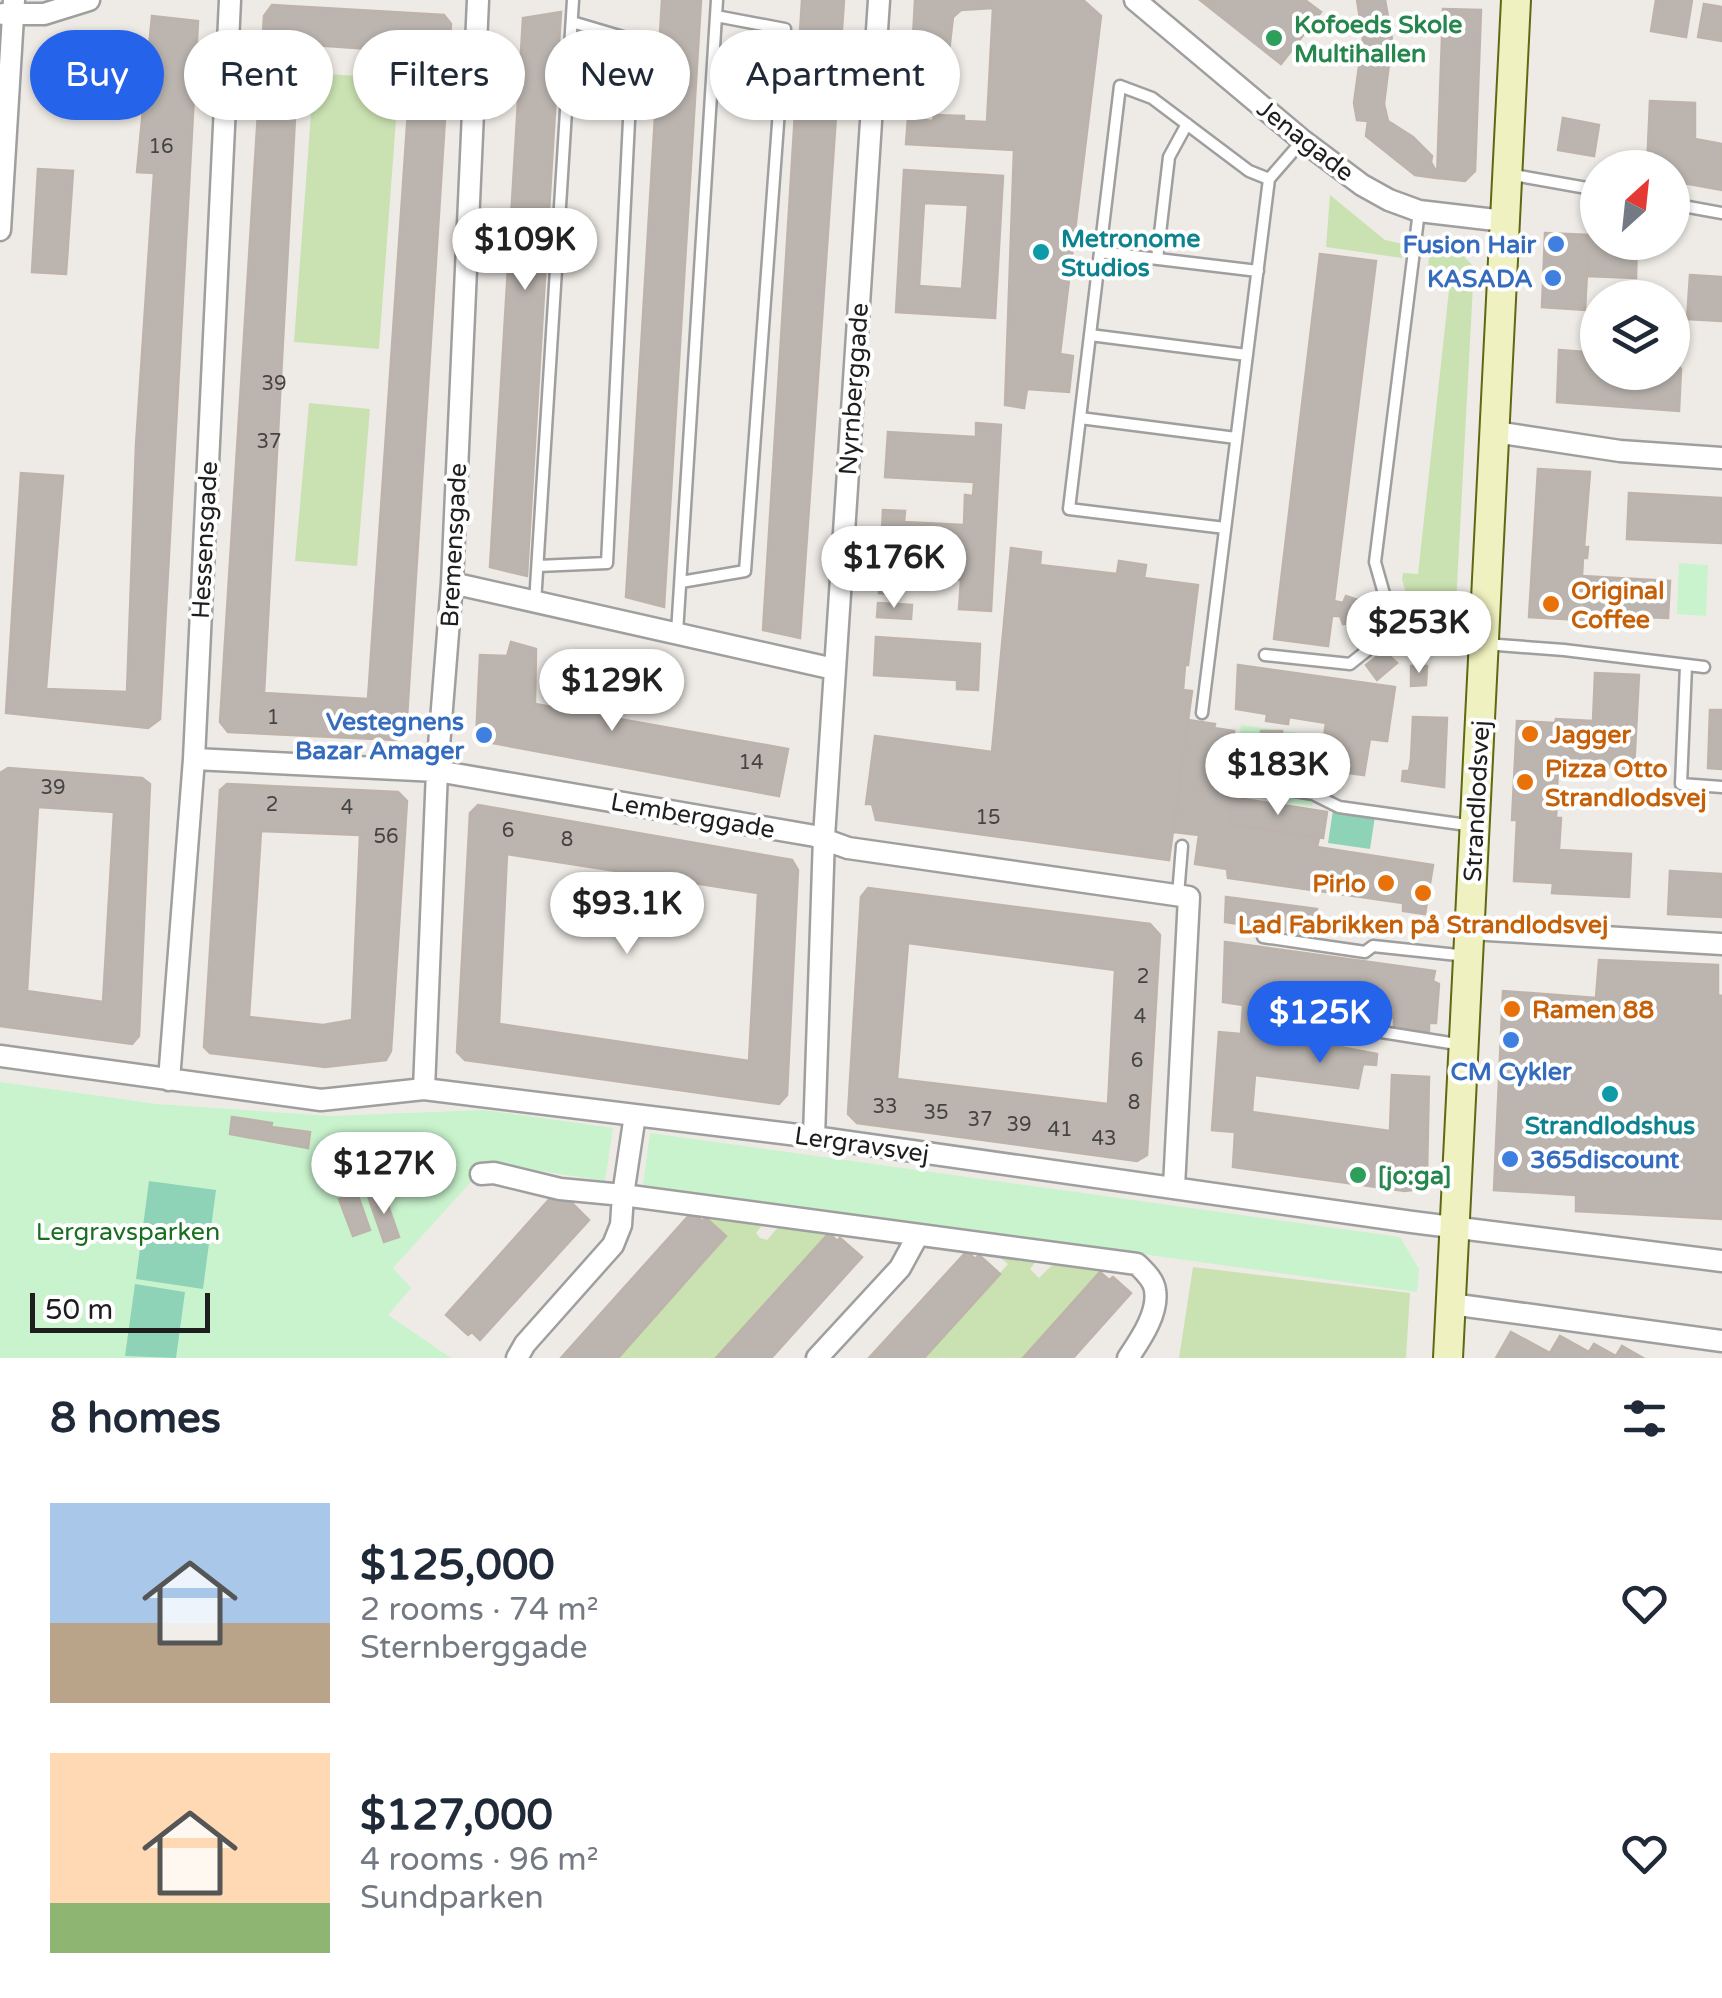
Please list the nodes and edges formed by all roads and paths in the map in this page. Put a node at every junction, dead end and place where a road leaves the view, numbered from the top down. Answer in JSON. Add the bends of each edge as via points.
{"nodes":[{"id":1,"x":88,"y":0,"type":"edge"},
{"id":2,"x":230,"y":0,"type":"edge"},
{"id":3,"x":478,"y":0,"type":"edge"},
{"id":4,"x":573,"y":0,"type":"edge"},
{"id":5,"x":717,"y":0,"type":"edge"},
{"id":6,"x":879,"y":0,"type":"edge"},
{"id":7,"x":1135,"y":0,"type":"edge"},
{"id":8,"x":1516,"y":0,"type":"edge"},
{"id":9,"x":9,"y":10,"type":"edge"},
{"id":10,"x":716,"y":16,"type":"junction"},
{"id":11,"x":572,"y":22,"type":"junction"},
{"id":12,"x":1187,"y":124,"type":"junction"},
{"id":13,"x":1302,"y":140,"type":"junction"},
{"id":14,"x":1508,"y":174,"type":"junction"},
{"id":15,"x":1269,"y":178,"type":"junction"},
{"id":16,"x":1580,"y":187,"type":"edge"},
{"id":17,"x":1690,"y":207,"type":"edge"},
{"id":18,"x":1419,"y":212,"type":"junction"},
{"id":19,"x":1722,"y":213,"type":"edge"},
{"id":20,"x":1504,"y":221,"type":"junction"},
{"id":21,"x":0,"y":230,"type":"edge"},
{"id":22,"x":1100,"y":252,"type":"junction"},
{"id":23,"x":1157,"y":258,"type":"junction"},
{"id":24,"x":1258,"y":271,"type":"junction"},
{"id":25,"x":1090,"y":335,"type":"junction"},
{"id":26,"x":1247,"y":355,"type":"junction"},
{"id":27,"x":1080,"y":418,"type":"junction"},
{"id":28,"x":1494,"y":432,"type":"junction"},
{"id":29,"x":1236,"y":438,"type":"junction"},
{"id":30,"x":1722,"y":458,"type":"edge"},
{"id":31,"x":1225,"y":528,"type":"junction"},
{"id":32,"x":538,"y":566,"type":"junction"},
{"id":33,"x":680,"y":582,"type":"junction"},
{"id":34,"x":452,"y":583,"type":"junction"},
{"id":35,"x":535,"y":604,"type":"junction"},
{"id":36,"x":1394,"y":629,"type":"junction"},
{"id":37,"x":677,"y":635,"type":"junction"},
{"id":38,"x":1484,"y":640,"type":"junction"},
{"id":39,"x":1265,"y":656,"type":"dead end"},
{"id":40,"x":1686,"y":666,"type":"junction"},
{"id":41,"x":1704,"y":667,"type":"dead end"},
{"id":42,"x":834,"y":669,"type":"junction"},
{"id":43,"x":1202,"y":713,"type":"dead end"},
{"id":44,"x":194,"y":759,"type":"junction"},
{"id":45,"x":437,"y":771,"type":"junction"},
{"id":46,"x":1254,"y":784,"type":"dead end"},
{"id":47,"x":1722,"y":787,"type":"edge"},
{"id":48,"x":1475,"y":826,"type":"junction"},
{"id":49,"x":824,"y":837,"type":"junction"},
{"id":50,"x":1182,"y":846,"type":"dead end"},
{"id":51,"x":1183,"y":896,"type":"junction"},
{"id":52,"x":1263,"y":937,"type":"dead end"},
{"id":53,"x":1469,"y":943,"type":"junction"},
{"id":54,"x":1722,"y":944,"type":"edge"},
{"id":55,"x":1275,"y":1015,"type":"dead end"},
{"id":56,"x":1464,"y":1046,"type":"junction"},
{"id":57,"x":0,"y":1056,"type":"edge"},
{"id":58,"x":169,"y":1080,"type":"junction"},
{"id":59,"x":424,"y":1090,"type":"junction"},
{"id":60,"x":635,"y":1115,"type":"junction"},
{"id":61,"x":814,"y":1137,"type":"junction"},
{"id":62,"x":481,"y":1174,"type":"dead end"},
{"id":63,"x":1174,"y":1187,"type":"junction"},
{"id":64,"x":622,"y":1194,"type":"junction"},
{"id":65,"x":1455,"y":1227,"type":"junction"},
{"id":66,"x":918,"y":1235,"type":"junction"},
{"id":67,"x":1722,"y":1261,"type":"edge"},
{"id":68,"x":1451,"y":1304,"type":"junction"},
{"id":69,"x":1722,"y":1342,"type":"edge"},
{"id":70,"x":517,"y":1358,"type":"edge"},
{"id":71,"x":817,"y":1358,"type":"edge"},
{"id":72,"x":1128,"y":1358,"type":"edge"},
{"id":73,"x":1448,"y":1358,"type":"edge"}],
"edges":[{"from":1,"to":9,"type":"street","via":[[44,14]]},
{"from":2,"to":44,"type":"street","name":"Hessensgade"},
{"from":3,"to":34,"type":"street","name":"Bremensgade"},
{"from":4,"to":11,"type":"lane"},
{"from":5,"to":10,"type":"lane"},
{"from":6,"to":42,"type":"street","name":"Nyrnberggade"},
{"from":7,"to":13,"type":"street","name":"Jenagade"},
{"from":8,"to":14,"type":"street","name":"Strandlodsvej"},
{"from":9,"to":21,"type":"street"},
{"from":10,"to":33,"type":"lane"},
{"from":10,"to":33,"type":"lane","via":[[785,29],[746,571]]},
{"from":11,"to":32,"type":"lane"},
{"from":11,"to":32,"type":"lane","via":[[633,40],[606,563]]},
{"from":12,"to":15,"type":"lane","via":[[1249,171]]},
{"from":12,"to":22,"type":"lane","via":[[1152,98],[1120,86]]},
{"from":12,"to":23,"type":"lane","via":[[1169,156]]},
{"from":13,"to":15,"type":"lane"},
{"from":13,"to":18,"type":"street","name":"Jenagade","via":[[1362,185]]},
{"from":14,"to":16,"type":"lane"},
{"from":14,"to":20,"type":"street","name":"Strandlodsvej"},
{"from":15,"to":24,"type":"lane"},
{"from":17,"to":19,"type":"lane"},
{"from":18,"to":20,"type":"street","name":"Jenagade"},
{"from":18,"to":36,"type":"lane","via":[[1375,562]]},
{"from":20,"to":28,"type":"street","name":"Strandlodsvej"},
{"from":22,"to":23,"type":"lane"},
{"from":22,"to":25,"type":"lane"},
{"from":23,"to":24,"type":"lane"},
{"from":24,"to":26,"type":"lane"},
{"from":25,"to":26,"type":"lane"},
{"from":25,"to":27,"type":"lane"},
{"from":26,"to":29,"type":"lane"},
{"from":27,"to":29,"type":"lane"},
{"from":27,"to":31,"type":"lane","via":[[1068,509]]},
{"from":28,"to":30,"type":"street"},
{"from":28,"to":38,"type":"street","name":"Strandlodsvej"},
{"from":29,"to":31,"type":"lane"},
{"from":31,"to":43,"type":"lane"},
{"from":32,"to":35,"type":"lane"},
{"from":33,"to":37,"type":"lane"},
{"from":34,"to":35,"type":"street"},
{"from":34,"to":45,"type":"street","name":"Bremensgade"},
{"from":35,"to":37,"type":"street"},
{"from":36,"to":38,"type":"lane"},
{"from":36,"to":39,"type":"lane","via":[[1350,664]]},
{"from":37,"to":42,"type":"street"},
{"from":38,"to":40,"type":"lane"},
{"from":38,"to":48,"type":"street","name":"Strandlodsvej"},
{"from":40,"to":41,"type":"lane"},
{"from":40,"to":47,"type":"lane","via":[[1681,784]]},
{"from":42,"to":49,"type":"street","name":"Nyrnberggade"},
{"from":44,"to":45,"type":"street","name":"Lemberggade"},
{"from":44,"to":58,"type":"street","name":"Hessensgade"},
{"from":45,"to":49,"type":"street","name":"Lemberggade"},
{"from":45,"to":59,"type":"street","name":"Bremensgade"},
{"from":46,"to":48,"type":"lane","via":[[1313,794],[1339,808]]},
{"from":48,"to":53,"type":"street","name":"Strandlodsvej"},
{"from":49,"to":51,"type":"street","name":"Lemberggade","via":[[848,848]]},
{"from":49,"to":61,"type":"street","name":"Nyrnberggade"},
{"from":50,"to":51,"type":"lane"},
{"from":51,"to":63,"type":"street"},
{"from":52,"to":53,"type":"lane","via":[[1366,952],[1373,946]]},
{"from":53,"to":54,"type":"street"},
{"from":53,"to":56,"type":"street","name":"Strandlodsvej"},
{"from":55,"to":56,"type":"lane"},
{"from":56,"to":65,"type":"street","name":"Strandlodsvej"},
{"from":57,"to":58,"type":"street","name":"Lergravsvej"},
{"from":58,"to":59,"type":"street","name":"Lergravsvej","via":[[321,1100]]},
{"from":59,"to":60,"type":"street","name":"Lergravsvej"},
{"from":60,"to":61,"type":"street","name":"Lergravsvej"},
{"from":60,"to":64,"type":"street"},
{"from":61,"to":63,"type":"street","name":"Lergravsvej"},
{"from":62,"to":64,"type":"street"},
{"from":63,"to":65,"type":"street","name":"Lergravsvej"},
{"from":64,"to":66,"type":"street"},
{"from":64,"to":70,"type":"street","via":[[613,1244]]},
{"from":65,"to":67,"type":"street","name":"Lergravsvej"},
{"from":65,"to":68,"type":"street","name":"Strandlodsvej"},
{"from":66,"to":71,"type":"street","via":[[900,1268]]},
{"from":66,"to":72,"type":"street","via":[[1136,1264],[1156,1289],[1148,1323]]},
{"from":68,"to":69,"type":"street"},
{"from":68,"to":73,"type":"street","name":"Strandlodsvej"}]}
